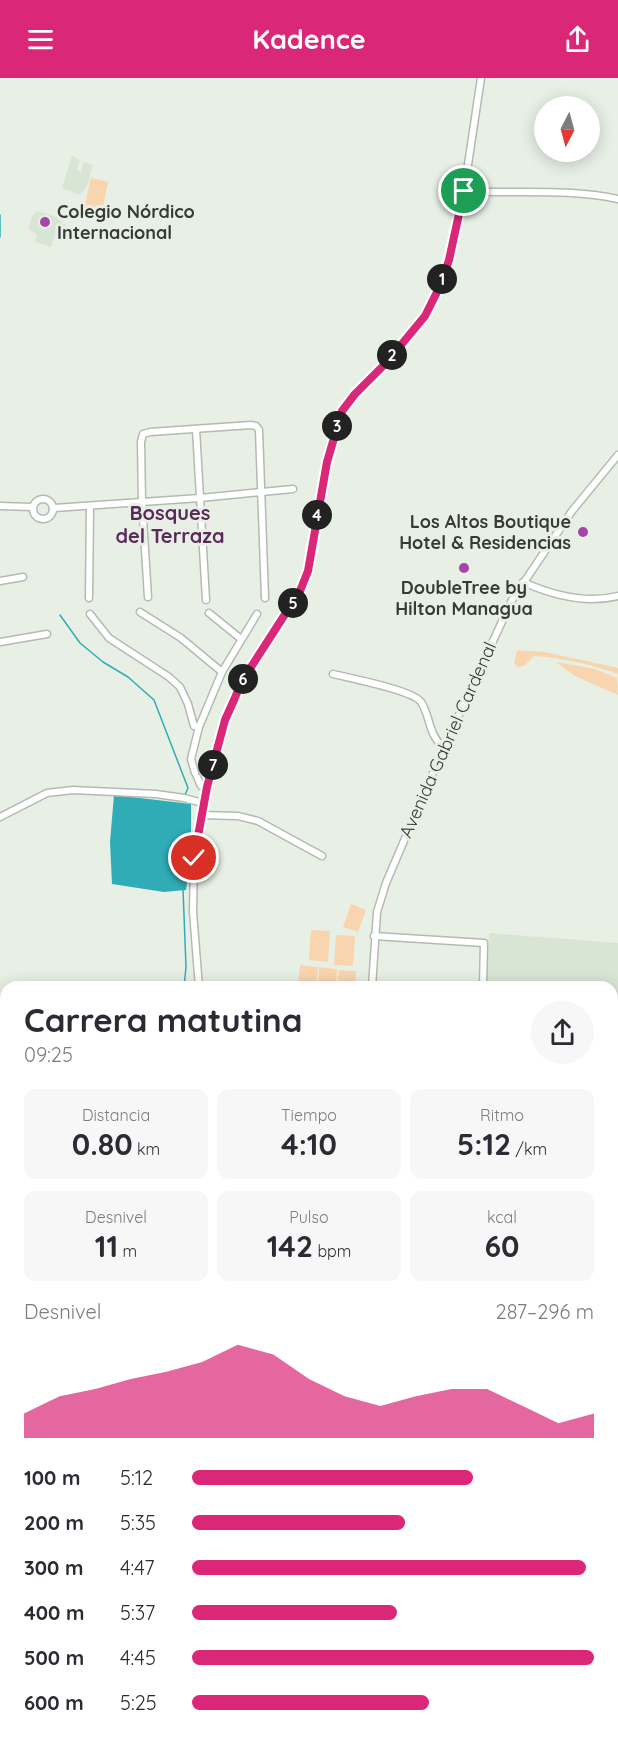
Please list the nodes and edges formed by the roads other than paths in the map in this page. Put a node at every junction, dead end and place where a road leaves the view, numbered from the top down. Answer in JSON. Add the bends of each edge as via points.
{"nodes":[{"id":1,"x":481,"y":78,"type":"edge"},
{"id":2,"x":464,"y":191,"type":"junction"},
{"id":3,"x":618,"y":200,"type":"edge"},
{"id":4,"x":196,"y":429,"type":"junction"},
{"id":5,"x":618,"y":455,"type":"edge"},
{"id":6,"x":293,"y":489,"type":"dead end"},
{"id":7,"x":262,"y":491,"type":"junction"},
{"id":8,"x":200,"y":498,"type":"junction"},
{"id":9,"x":142,"y":503,"type":"junction"},
{"id":10,"x":90,"y":506,"type":"junction"},
{"id":11,"x":0,"y":507,"type":"edge"},
{"id":12,"x":32,"y":507,"type":"junction"},
{"id":13,"x":54,"y":508,"type":"junction"},
{"id":14,"x":23,"y":577,"type":"dead end"},
{"id":15,"x":0,"y":582,"type":"edge"},
{"id":16,"x":523,"y":582,"type":"junction"},
{"id":17,"x":618,"y":596,"type":"edge"},
{"id":18,"x":148,"y":597,"type":"dead end"},
{"id":19,"x":89,"y":598,"type":"dead end"},
{"id":20,"x":265,"y":598,"type":"dead end"},
{"id":21,"x":206,"y":600,"type":"dead end"},
{"id":22,"x":140,"y":612,"type":"dead end"},
{"id":23,"x":209,"y":613,"type":"dead end"},
{"id":24,"x":90,"y":614,"type":"dead end"},
{"id":25,"x":257,"y":614,"type":"dead end"},
{"id":26,"x":47,"y":634,"type":"dead end"},
{"id":27,"x":241,"y":639,"type":"junction"},
{"id":28,"x":0,"y":642,"type":"edge"},
{"id":29,"x":222,"y":672,"type":"junction"},
{"id":30,"x":333,"y":674,"type":"dead end"},
{"id":31,"x":199,"y":727,"type":"junction"},
{"id":32,"x":444,"y":747,"type":"junction"},
{"id":33,"x":207,"y":787,"type":"junction"},
{"id":34,"x":203,"y":803,"type":"junction"},
{"id":35,"x":201,"y":815,"type":"junction"},
{"id":36,"x":0,"y":817,"type":"edge"},
{"id":37,"x":322,"y":856,"type":"dead end"},
{"id":38,"x":374,"y":936,"type":"junction"},
{"id":39,"x":199,"y":981,"type":"edge"},
{"id":40,"x":372,"y":981,"type":"edge"},
{"id":41,"x":483,"y":981,"type":"edge"}],
"edges":[{"from":1,"to":2,"type":"street"},
{"from":2,"to":3,"type":"street","via":[[553,192]]},
{"from":2,"to":33,"type":"street","via":[[449,260],[425,316],[342,411],[327,462],[308,571],[300,591],[242,681],[225,720]]},
{"from":4,"to":7,"type":"street","via":[[256,426]]},
{"from":4,"to":8,"type":"street"},
{"from":4,"to":9,"type":"street","via":[[143,434]]},
{"from":5,"to":16,"type":"street","name":"Avenida Gabriel Cardenal","via":[[572,511]]},
{"from":6,"to":7,"type":"street"},
{"from":7,"to":8,"type":"street"},
{"from":7,"to":20,"type":"street"},
{"from":8,"to":9,"type":"street"},
{"from":8,"to":21,"type":"street"},
{"from":9,"to":10,"type":"street"},
{"from":9,"to":18,"type":"street"},
{"from":10,"to":13,"type":"street"},
{"from":10,"to":19,"type":"street"},
{"from":11,"to":12,"type":"street"},
{"from":12,"to":13,"type":"street","via":[[35,501],[46,498]]},
{"from":12,"to":13,"type":"street","via":[[40,519],[50,517]]},
{"from":14,"to":15,"type":"street"},
{"from":16,"to":17,"type":"street","via":[[579,598]]},
{"from":16,"to":32,"type":"street","name":"Avenida Gabriel Cardenal"},
{"from":22,"to":29,"type":"street","via":[[181,638]]},
{"from":23,"to":27,"type":"street"},
{"from":24,"to":31,"type":"street","via":[[109,638],[180,687],[194,726]]},
{"from":25,"to":27,"type":"street"},
{"from":26,"to":28,"type":"street"},
{"from":27,"to":29,"type":"street"},
{"from":29,"to":31,"type":"street"},
{"from":30,"to":32,"type":"street","via":[[417,697],[433,735]]},
{"from":31,"to":33,"type":"street","via":[[191,759],[201,786]]},
{"from":32,"to":38,"type":"street","name":"Avenida Gabriel Cardenal","via":[[386,883]]},
{"from":33,"to":34,"type":"street"},
{"from":34,"to":35,"type":"street"},
{"from":34,"to":36,"type":"street","via":[[156,794],[73,790],[46,793]]},
{"from":35,"to":37,"type":"street","via":[[258,821]]},
{"from":35,"to":39,"type":"street","via":[[192,886]]},
{"from":38,"to":40,"type":"street","name":"Avenida Gabriel Cardenal"},
{"from":38,"to":41,"type":"street","via":[[484,943]]}]}
